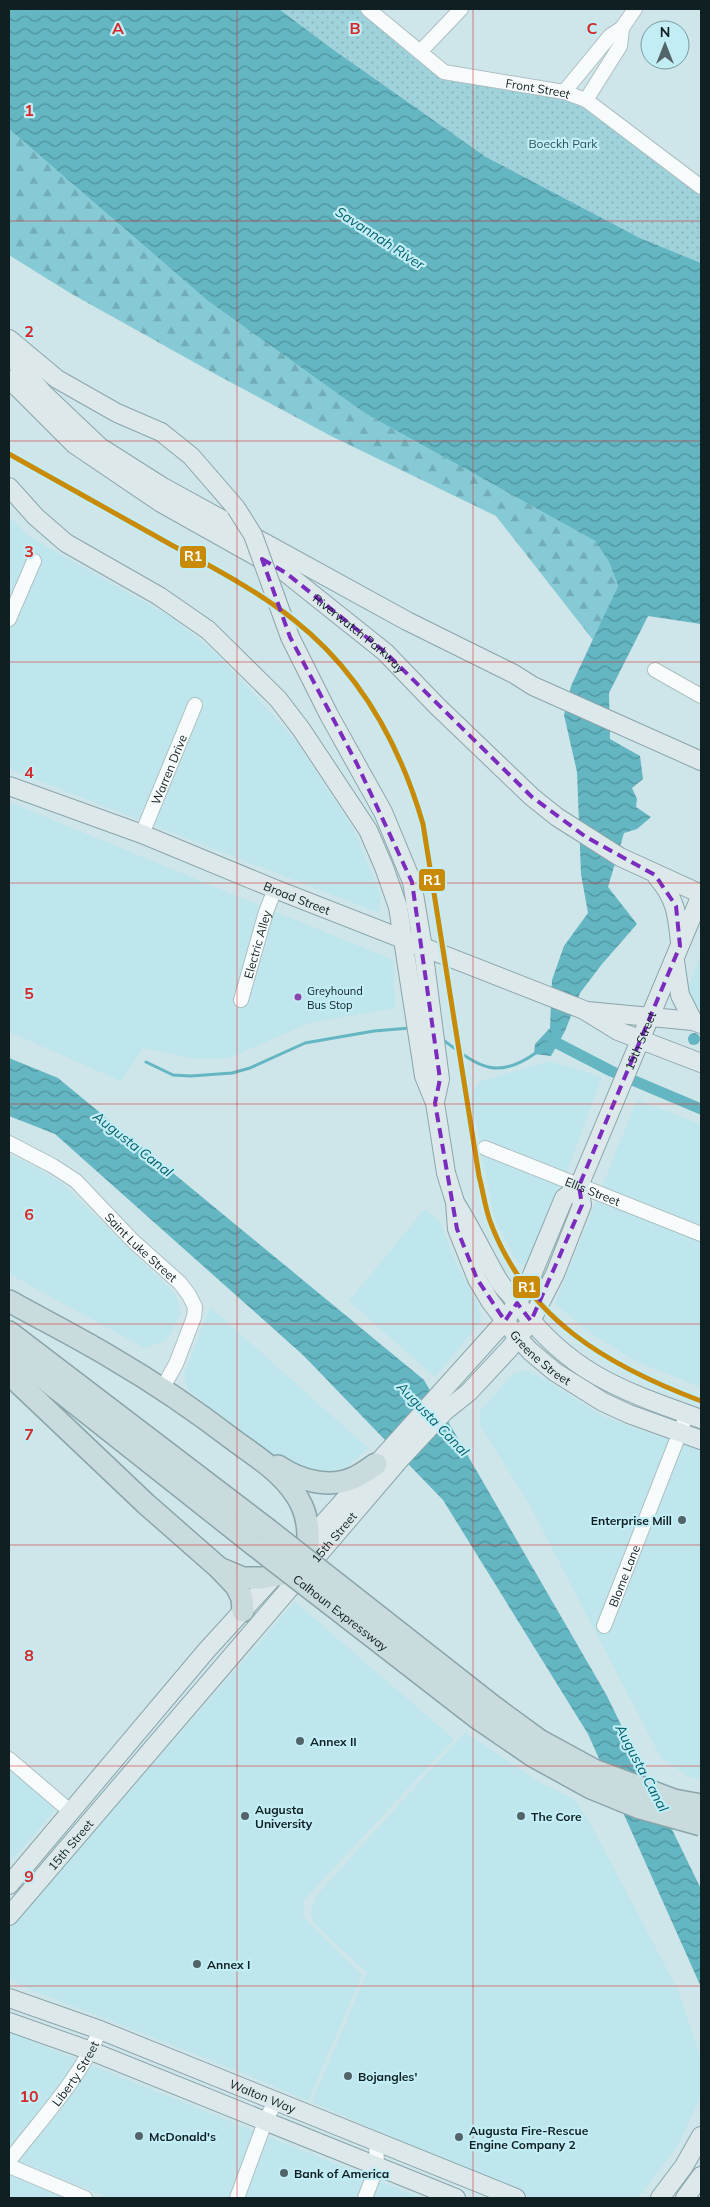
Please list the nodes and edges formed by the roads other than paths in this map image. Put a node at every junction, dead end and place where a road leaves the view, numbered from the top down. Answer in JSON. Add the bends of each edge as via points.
{"nodes":[{"id":1,"x":368,"y":9,"type":"edge"},
{"id":2,"x":461,"y":9,"type":"edge"},
{"id":3,"x":635,"y":9,"type":"edge"},
{"id":4,"x":622,"y":28,"type":"junction"},
{"id":5,"x":420,"y":52,"type":"junction"},
{"id":6,"x":564,"y":92,"type":"junction"},
{"id":7,"x":586,"y":100,"type":"junction"},
{"id":8,"x":701,"y":186,"type":"edge"},
{"id":9,"x":9,"y":339,"type":"edge"},
{"id":10,"x":9,"y":354,"type":"edge"},
{"id":11,"x":9,"y":379,"type":"edge"},
{"id":12,"x":11,"y":490,"type":"edge"},
{"id":13,"x":34,"y":561,"type":"dead end"},
{"id":14,"x":9,"y":619,"type":"edge"},
{"id":15,"x":655,"y":670,"type":"dead end"},
{"id":16,"x":701,"y":696,"type":"edge"},
{"id":17,"x":195,"y":704,"type":"dead end"},
{"id":18,"x":701,"y":761,"type":"edge"},
{"id":19,"x":9,"y":786,"type":"edge"},
{"id":20,"x":142,"y":834,"type":"junction"},
{"id":21,"x":652,"y":873,"type":"junction"},
{"id":22,"x":275,"y":889,"type":"junction"},
{"id":23,"x":701,"y":894,"type":"edge"},
{"id":24,"x":402,"y":939,"type":"junction"},
{"id":25,"x":423,"y":948,"type":"junction"},
{"id":26,"x":678,"y":953,"type":"junction"},
{"id":27,"x":241,"y":1000,"type":"dead end"},
{"id":28,"x":584,"y":1010,"type":"junction"},
{"id":29,"x":651,"y":1017,"type":"junction"},
{"id":30,"x":697,"y":1023,"type":"edge"},
{"id":31,"x":642,"y":1040,"type":"junction"},
{"id":32,"x":701,"y":1063,"type":"edge"},
{"id":33,"x":432,"y":1077,"type":"junction"},
{"id":34,"x":9,"y":1143,"type":"edge"},
{"id":35,"x":485,"y":1148,"type":"dead end"},
{"id":36,"x":579,"y":1186,"type":"junction"},
{"id":37,"x":455,"y":1202,"type":"junction"},
{"id":38,"x":701,"y":1234,"type":"edge"},
{"id":39,"x":9,"y":1302,"type":"edge"},
{"id":40,"x":517,"y":1303,"type":"junction"},
{"id":41,"x":505,"y":1321,"type":"junction"},
{"id":42,"x":530,"y":1321,"type":"junction"},
{"id":43,"x":9,"y":1332,"type":"edge"},
{"id":44,"x":518,"y":1338,"type":"junction"},
{"id":45,"x":9,"y":1351,"type":"edge"},
{"id":46,"x":9,"y":1374,"type":"edge"},
{"id":47,"x":162,"y":1389,"type":"junction"},
{"id":48,"x":440,"y":1405,"type":"junction"},
{"id":49,"x":694,"y":1417,"type":"edge"},
{"id":50,"x":680,"y":1432,"type":"junction"},
{"id":51,"x":701,"y":1440,"type":"edge"},
{"id":52,"x":397,"y":1452,"type":"junction"},
{"id":53,"x":259,"y":1459,"type":"junction"},
{"id":54,"x":376,"y":1464,"type":"junction"},
{"id":55,"x":260,"y":1536,"type":"junction"},
{"id":56,"x":308,"y":1540,"type":"junction"},
{"id":57,"x":219,"y":1568,"type":"junction"},
{"id":58,"x":306,"y":1570,"type":"junction"},
{"id":59,"x":275,"y":1575,"type":"junction"},
{"id":60,"x":243,"y":1611,"type":"junction"},
{"id":61,"x":604,"y":1626,"type":"dead end"},
{"id":62,"x":9,"y":1759,"type":"edge"},
{"id":63,"x":701,"y":1804,"type":"edge"},
{"id":64,"x":71,"y":1812,"type":"junction"},
{"id":65,"x":701,"y":1825,"type":"edge"},
{"id":66,"x":9,"y":1885,"type":"edge"},
{"id":67,"x":9,"y":1916,"type":"edge"},
{"id":68,"x":9,"y":1989,"type":"edge"},
{"id":69,"x":9,"y":1998,"type":"edge"},
{"id":70,"x":56,"y":2015,"type":"junction"},
{"id":71,"x":9,"y":2022,"type":"edge"},
{"id":72,"x":100,"y":2030,"type":"junction"},
{"id":73,"x":91,"y":2051,"type":"junction"},
{"id":74,"x":275,"y":2102,"type":"junction"},
{"id":75,"x":265,"y":2122,"type":"junction"},
{"id":76,"x":701,"y":2136,"type":"edge"},
{"id":77,"x":376,"y":2141,"type":"junction"},
{"id":78,"x":9,"y":2161,"type":"edge"},
{"id":79,"x":9,"y":2166,"type":"edge"},
{"id":80,"x":377,"y":2167,"type":"junction"},
{"id":81,"x":446,"y":2170,"type":"junction"},
{"id":82,"x":701,"y":2176,"type":"edge"},
{"id":83,"x":437,"y":2190,"type":"junction"},
{"id":84,"x":86,"y":2198,"type":"edge"},
{"id":85,"x":236,"y":2198,"type":"edge"},
{"id":86,"x":365,"y":2198,"type":"edge"},
{"id":87,"x":456,"y":2198,"type":"edge"},
{"id":88,"x":516,"y":2198,"type":"edge"},
{"id":89,"x":660,"y":2198,"type":"edge"},
{"id":90,"x":685,"y":2198,"type":"edge"}],
"edges":[{"from":1,"to":5,"type":"street","name":"Front Street"},
{"from":2,"to":5,"type":"street"},
{"from":3,"to":4,"type":"street"},
{"from":4,"to":6,"type":"street","via":[[610,36]]},
{"from":4,"to":7,"type":"street","via":[[620,46]]},
{"from":5,"to":6,"type":"street","name":"Front Street","via":[[444,72]]},
{"from":6,"to":7,"type":"street","name":"Front Street"},
{"from":7,"to":8,"type":"street","name":"Front Street"},
{"from":9,"to":25,"type":"main road","name":"Greene Street","bridge":true,"via":[[57,379],[162,432],[191,456],[236,508],[253,535],[290,636],[383,812],[401,853],[412,882]]},
{"from":10,"to":18,"type":"main road","name":"Riverwatch Parkway","via":[[43,393],[100,446],[163,488],[533,686]]},
{"from":11,"to":21,"type":"main road","name":"Riverwatch Parkway","via":[[74,444],[161,503],[286,573],[385,652],[532,797],[586,837]]},
{"from":12,"to":24,"type":"main road","name":"Greene Street","via":[[66,543],[159,596],[208,630],[278,699],[368,830],[398,907]]},
{"from":13,"to":14,"type":"street"},
{"from":15,"to":16,"type":"street"},
{"from":17,"to":20,"type":"street","name":"Warren Drive"},
{"from":19,"to":20,"type":"main road","name":"Broad Street"},
{"from":20,"to":22,"type":"main road","name":"Broad Street"},
{"from":21,"to":23,"type":"main road","name":"Riverwatch Parkway"},
{"from":21,"to":26,"type":"main road","via":[[667,889],[676,906]]},
{"from":22,"to":24,"type":"main road","name":"Broad Street"},
{"from":22,"to":27,"type":"street","name":"Electric Alley"},
{"from":23,"to":26,"type":"main road","name":"15th Street"},
{"from":24,"to":25,"type":"main road","name":"Broad Street"},
{"from":24,"to":33,"type":"main road","name":"Greene Street","via":[[411,1001]]},
{"from":25,"to":28,"type":"main road","name":"Broad Street"},
{"from":25,"to":33,"type":"main road","name":"Greene Street","via":[[430,1001]]},
{"from":26,"to":29,"type":"main road","name":"15th Street"},
{"from":26,"to":30,"type":"main road","via":[[680,995]]},
{"from":28,"to":29,"type":"main road","name":"Broad Street"},
{"from":28,"to":31,"type":"main road","name":"Broad Street","via":[[618,1031]]},
{"from":29,"to":30,"type":"main road","name":"Broad Street"},
{"from":29,"to":31,"type":"main road","name":"15th Street"},
{"from":31,"to":32,"type":"main road","name":"Broad Street"},
{"from":31,"to":36,"type":"main road","name":"15th Street"},
{"from":33,"to":37,"type":"main road","name":"Greene Street","via":[[446,1173]]},
{"from":34,"to":47,"type":"street","name":"Saint Luke Street","via":[[76,1181],[189,1295],[195,1306],[194,1317],[176,1364]]},
{"from":35,"to":36,"type":"street","name":"Ellis Street"},
{"from":36,"to":38,"type":"street","name":"Ellis Street"},
{"from":36,"to":40,"type":"main road","name":"15th Street","via":[[564,1198],[536,1267]]},
{"from":36,"to":42,"type":"main road","name":"15th Street","via":[[582,1205],[555,1274]]},
{"from":37,"to":40,"type":"main road","name":"Greene Street","via":[[500,1282]]},
{"from":37,"to":41,"type":"main road","name":"Greene Street","via":[[457,1229],[470,1262],[490,1301]]},
{"from":39,"to":47,"type":"highway","via":[[112,1357]]},
{"from":40,"to":41,"type":"main road","name":"15th Street"},
{"from":40,"to":42,"type":"main road","name":"Greene Street"},
{"from":41,"to":44,"type":"main road","name":"Greene Street"},
{"from":41,"to":48,"type":"main road","name":"15th Street"},
{"from":42,"to":44,"type":"main road","name":"15th Street"},
{"from":42,"to":49,"type":"main road","name":"Greene Street","via":[[586,1370],[620,1388]]},
{"from":43,"to":55,"type":"highway","name":"Calhoun Expressway"},
{"from":44,"to":48,"type":"main road","name":"15th Street","via":[[469,1392]]},
{"from":44,"to":50,"type":"main road","name":"Greene Street","via":[[555,1372],[603,1402]]},
{"from":45,"to":55,"type":"highway","name":"Calhoun Expressway"},
{"from":46,"to":57,"type":"highway","via":[[146,1504]]},
{"from":47,"to":53,"type":"highway"},
{"from":48,"to":52,"type":"main road","name":"15th Street"},
{"from":49,"to":50,"type":"street","name":"Blome Lane"},
{"from":50,"to":51,"type":"main road","name":"Greene Street"},
{"from":50,"to":61,"type":"street","name":"Blome Lane"},
{"from":52,"to":54,"type":"main road","name":"15th Street"},
{"from":52,"to":58,"type":"main road","name":"15th Street"},
{"from":53,"to":54,"type":"highway","via":[[293,1476],[323,1482],[353,1478]]},
{"from":53,"to":56,"type":"highway","via":[[284,1478],[298,1498],[308,1526]]},
{"from":54,"to":56,"type":"main road","name":"15th Street"},
{"from":55,"to":63,"type":"highway","name":"Calhoun Expressway","bridge":true,"via":[[539,1740],[594,1770],[674,1800]]},
{"from":55,"to":65,"type":"highway","name":"Calhoun Expressway","bridge":true,"via":[[476,1717],[533,1756],[599,1792],[640,1808]]},
{"from":56,"to":58,"type":"highway"},
{"from":56,"to":59,"type":"main road","name":"15th Street"},
{"from":57,"to":59,"type":"highway","via":[[243,1578]]},
{"from":57,"to":60,"type":"highway","via":[[236,1586],[242,1598]]},
{"from":58,"to":59,"type":"highway"},
{"from":58,"to":67,"type":"main road","name":"15th Street"},
{"from":59,"to":60,"type":"main road","name":"15th Street"},
{"from":60,"to":64,"type":"main road","name":"15th Street"},
{"from":62,"to":64,"type":"street"},
{"from":64,"to":66,"type":"main road","name":"15th Street"},
{"from":68,"to":70,"type":"main road"},
{"from":69,"to":70,"type":"main road","name":"Walton Way"},
{"from":70,"to":72,"type":"main road","name":"Walton Way"},
{"from":71,"to":73,"type":"main road","name":"Walton Way"},
{"from":72,"to":73,"type":"street","name":"Liberty Street"},
{"from":72,"to":74,"type":"main road","name":"Walton Way"},
{"from":73,"to":75,"type":"main road","name":"Walton Way"},
{"from":73,"to":78,"type":"street","name":"Liberty Street"},
{"from":74,"to":75,"type":"street"},
{"from":74,"to":77,"type":"main road","name":"Walton Way"},
{"from":75,"to":80,"type":"main road","name":"Walton Way"},
{"from":75,"to":85,"type":"street"},
{"from":76,"to":89,"type":"main road"},
{"from":77,"to":80,"type":"street"},
{"from":77,"to":81,"type":"main road","name":"Walton Way"},
{"from":79,"to":84,"type":"street"},
{"from":80,"to":83,"type":"main road","name":"Walton Way"},
{"from":80,"to":86,"type":"street"},
{"from":81,"to":83,"type":"main road"},
{"from":81,"to":88,"type":"main road","name":"Walton Way"},
{"from":82,"to":90,"type":"main road"},
{"from":83,"to":87,"type":"main road","name":"Walton Way"}]}
